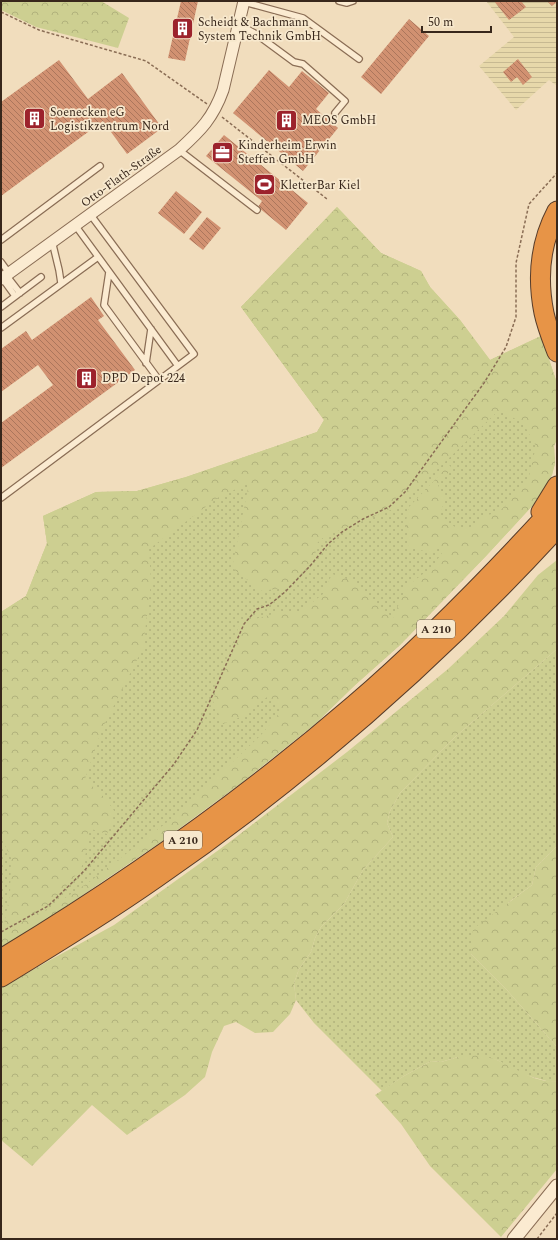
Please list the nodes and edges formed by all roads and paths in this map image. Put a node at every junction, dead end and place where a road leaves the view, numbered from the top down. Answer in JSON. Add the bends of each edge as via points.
{"nodes":[{"id":1,"x":339,"y":1,"type":"edge"},
{"id":2,"x":353,"y":1,"type":"edge"},
{"id":3,"x":244,"y":2,"type":"edge"},
{"id":4,"x":1,"y":12,"type":"edge"},
{"id":5,"x":238,"y":26,"type":"junction"},
{"id":6,"x":359,"y":59,"type":"dead end"},
{"id":7,"x":215,"y":110,"type":"junction"},
{"id":8,"x":335,"y":112,"type":"dead end"},
{"id":9,"x":179,"y":150,"type":"junction"},
{"id":10,"x":100,"y":166,"type":"dead end"},
{"id":11,"x":557,"y":173,"type":"edge"},
{"id":12,"x":327,"y":199,"type":"dead end"},
{"id":13,"x":257,"y":210,"type":"dead end"},
{"id":14,"x":557,"y":211,"type":"edge"},
{"id":15,"x":90,"y":214,"type":"junction"},
{"id":16,"x":74,"y":225,"type":"junction"},
{"id":17,"x":1,"y":240,"type":"edge"},
{"id":18,"x":52,"y":241,"type":"junction"},
{"id":19,"x":98,"y":257,"type":"junction"},
{"id":20,"x":1,"y":262,"type":"edge"},
{"id":21,"x":109,"y":272,"type":"junction"},
{"id":22,"x":4,"y":276,"type":"edge"},
{"id":23,"x":41,"y":277,"type":"dead end"},
{"id":24,"x":61,"y":283,"type":"junction"},
{"id":25,"x":18,"y":294,"type":"junction"},
{"id":26,"x":1,"y":307,"type":"edge"},
{"id":27,"x":1,"y":328,"type":"edge"},
{"id":28,"x":151,"y":329,"type":"junction"},
{"id":29,"x":557,"y":352,"type":"edge"},
{"id":30,"x":146,"y":363,"type":"junction"},
{"id":31,"x":178,"y":366,"type":"junction"},
{"id":32,"x":159,"y":380,"type":"junction"},
{"id":33,"x":557,"y":486,"type":"edge"},
{"id":34,"x":1,"y":498,"type":"edge"},
{"id":35,"x":557,"y":504,"type":"edge"},
{"id":36,"x":557,"y":528,"type":"edge"},
{"id":37,"x":557,"y":542,"type":"edge"},
{"id":38,"x":515,"y":550,"type":"junction"},
{"id":39,"x":500,"y":587,"type":"junction"},
{"id":40,"x":1,"y":932,"type":"edge"},
{"id":41,"x":1,"y":959,"type":"edge"},
{"id":42,"x":1,"y":977,"type":"edge"},
{"id":43,"x":557,"y":1186,"type":"edge"},
{"id":44,"x":557,"y":1213,"type":"edge"},
{"id":45,"x":514,"y":1239,"type":"edge"},
{"id":46,"x":537,"y":1239,"type":"edge"}],
"edges":[{"from":1,"to":2,"type":"lane"},
{"from":3,"to":5,"type":"street","name":"Otto-Flath-Straße"},
{"from":3,"to":6,"type":"lane","via":[[303,18]]},
{"from":4,"to":7,"type":"path","via":[[39,30],[146,61]]},
{"from":5,"to":7,"type":"street","name":"Otto-Flath-Straße","via":[[223,90]]},
{"from":5,"to":8,"type":"lane","via":[[256,34],[294,62],[303,64],[345,101]]},
{"from":7,"to":9,"type":"street","name":"Otto-Flath-Straße","via":[[197,134]]},
{"from":7,"to":12,"type":"path"},
{"from":9,"to":13,"type":"lane"},
{"from":9,"to":15,"type":"street","name":"Otto-Flath-Straße"},
{"from":10,"to":17,"type":"lane"},
{"from":11,"to":40,"type":"path","via":[[529,204],[516,263],[516,317],[506,346],[484,383],[405,492],[389,506],[342,532],[285,592],[269,605],[257,609],[244,624],[197,730],[174,764],[84,871],[48,906]]},
{"from":14,"to":29,"type":"highway","via":[[548,231],[540,275],[544,315]]},
{"from":15,"to":16,"type":"street","name":"Otto-Flath-Straße"},
{"from":15,"to":31,"type":"lane","via":[[194,354]]},
{"from":16,"to":18,"type":"street","name":"Otto-Flath-Straße"},
{"from":16,"to":19,"type":"lane"},
{"from":18,"to":22,"type":"street","name":"Otto-Flath-Straße"},
{"from":18,"to":24,"type":"lane"},
{"from":19,"to":21,"type":"lane"},
{"from":19,"to":24,"type":"lane"},
{"from":20,"to":22,"type":"lane"},
{"from":21,"to":28,"type":"lane"},
{"from":21,"to":30,"type":"lane","via":[[104,305]]},
{"from":22,"to":25,"type":"lane"},
{"from":23,"to":25,"type":"lane"},
{"from":24,"to":27,"type":"lane"},
{"from":25,"to":26,"type":"lane"},
{"from":28,"to":30,"type":"lane"},
{"from":28,"to":31,"type":"lane"},
{"from":30,"to":32,"type":"lane"},
{"from":31,"to":32,"type":"lane"},
{"from":32,"to":34,"type":"lane"},
{"from":33,"to":38,"type":"highway"},
{"from":35,"to":38,"type":"highway","number":"A 210"},
{"from":36,"to":39,"type":"highway","number":"A 210"},
{"from":37,"to":39,"type":"highway"},
{"from":38,"to":41,"type":"highway","number":"A 210","via":[[402,661],[296,753],[185,839],[96,900]]},
{"from":39,"to":42,"type":"highway","number":"A 210","via":[[381,701],[313,760],[132,895]]},
{"from":43,"to":45,"type":"street"},
{"from":44,"to":46,"type":"path"}]}
